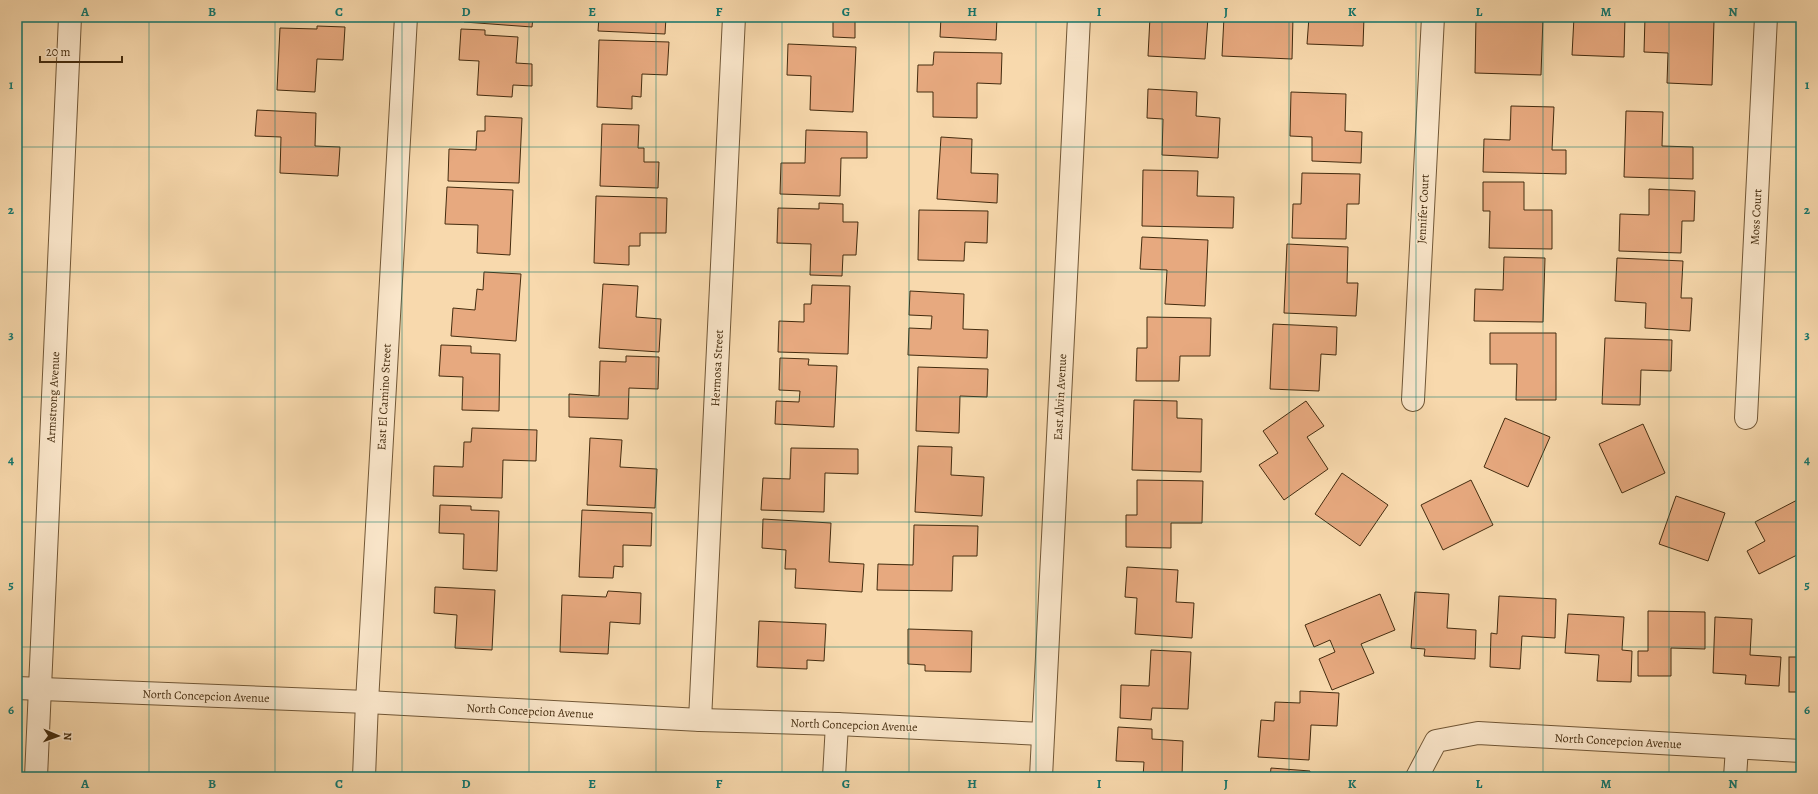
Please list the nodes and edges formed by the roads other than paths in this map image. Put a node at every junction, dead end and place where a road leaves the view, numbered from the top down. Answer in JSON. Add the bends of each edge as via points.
{"nodes":[{"id":1,"x":70,"y":17,"type":"edge"},
{"id":2,"x":406,"y":17,"type":"edge"},
{"id":3,"x":734,"y":17,"type":"edge"},
{"id":4,"x":1079,"y":17,"type":"edge"},
{"id":5,"x":1433,"y":17,"type":"edge"},
{"id":6,"x":1766,"y":17,"type":"edge"},
{"id":7,"x":1413,"y":400,"type":"dead end"},
{"id":8,"x":1746,"y":418,"type":"dead end"},
{"id":9,"x":17,"y":688,"type":"edge"},
{"id":10,"x":40,"y":689,"type":"junction"},
{"id":11,"x":367,"y":702,"type":"junction"},
{"id":12,"x":700,"y":720,"type":"junction"},
{"id":13,"x":837,"y":724,"type":"junction"},
{"id":14,"x":1043,"y":734,"type":"junction"},
{"id":15,"x":1737,"y":748,"type":"junction"},
{"id":16,"x":1801,"y":751,"type":"edge"},
{"id":17,"x":36,"y":777,"type":"edge"},
{"id":18,"x":364,"y":777,"type":"edge"},
{"id":19,"x":834,"y":777,"type":"edge"},
{"id":20,"x":1041,"y":777,"type":"edge"},
{"id":21,"x":1418,"y":777,"type":"edge"},
{"id":22,"x":1735,"y":777,"type":"edge"}],
"edges":[{"from":1,"to":10,"type":"street","name":"Armstrong Avenue"},
{"from":2,"to":11,"type":"street","name":"East El Camino Street"},
{"from":3,"to":12,"type":"street","name":"Hermosa Street"},
{"from":4,"to":14,"type":"street","name":"East Alvin Avenue"},
{"from":5,"to":7,"type":"street","name":"Jennifer Court"},
{"from":6,"to":8,"type":"street","name":"Moss Court"},
{"from":9,"to":10,"type":"street","name":"North Concepcion Avenue"},
{"from":10,"to":11,"type":"street","name":"North Concepcion Avenue"},
{"from":10,"to":17,"type":"street","name":"Armstrong Avenue"},
{"from":11,"to":12,"type":"street","name":"North Concepcion Avenue"},
{"from":11,"to":18,"type":"street","name":"East El Camino Street"},
{"from":12,"to":13,"type":"street","name":"North Concepcion Avenue"},
{"from":13,"to":14,"type":"street","name":"North Concepcion Avenue"},
{"from":13,"to":19,"type":"street"},
{"from":14,"to":20,"type":"street","name":"East Alvin Avenue"},
{"from":15,"to":16,"type":"street","name":"North Concepcion Avenue"},
{"from":15,"to":21,"type":"street","name":"North Concepcion Avenue","via":[[1478,733],[1436,741]]},
{"from":15,"to":22,"type":"street"}]}
